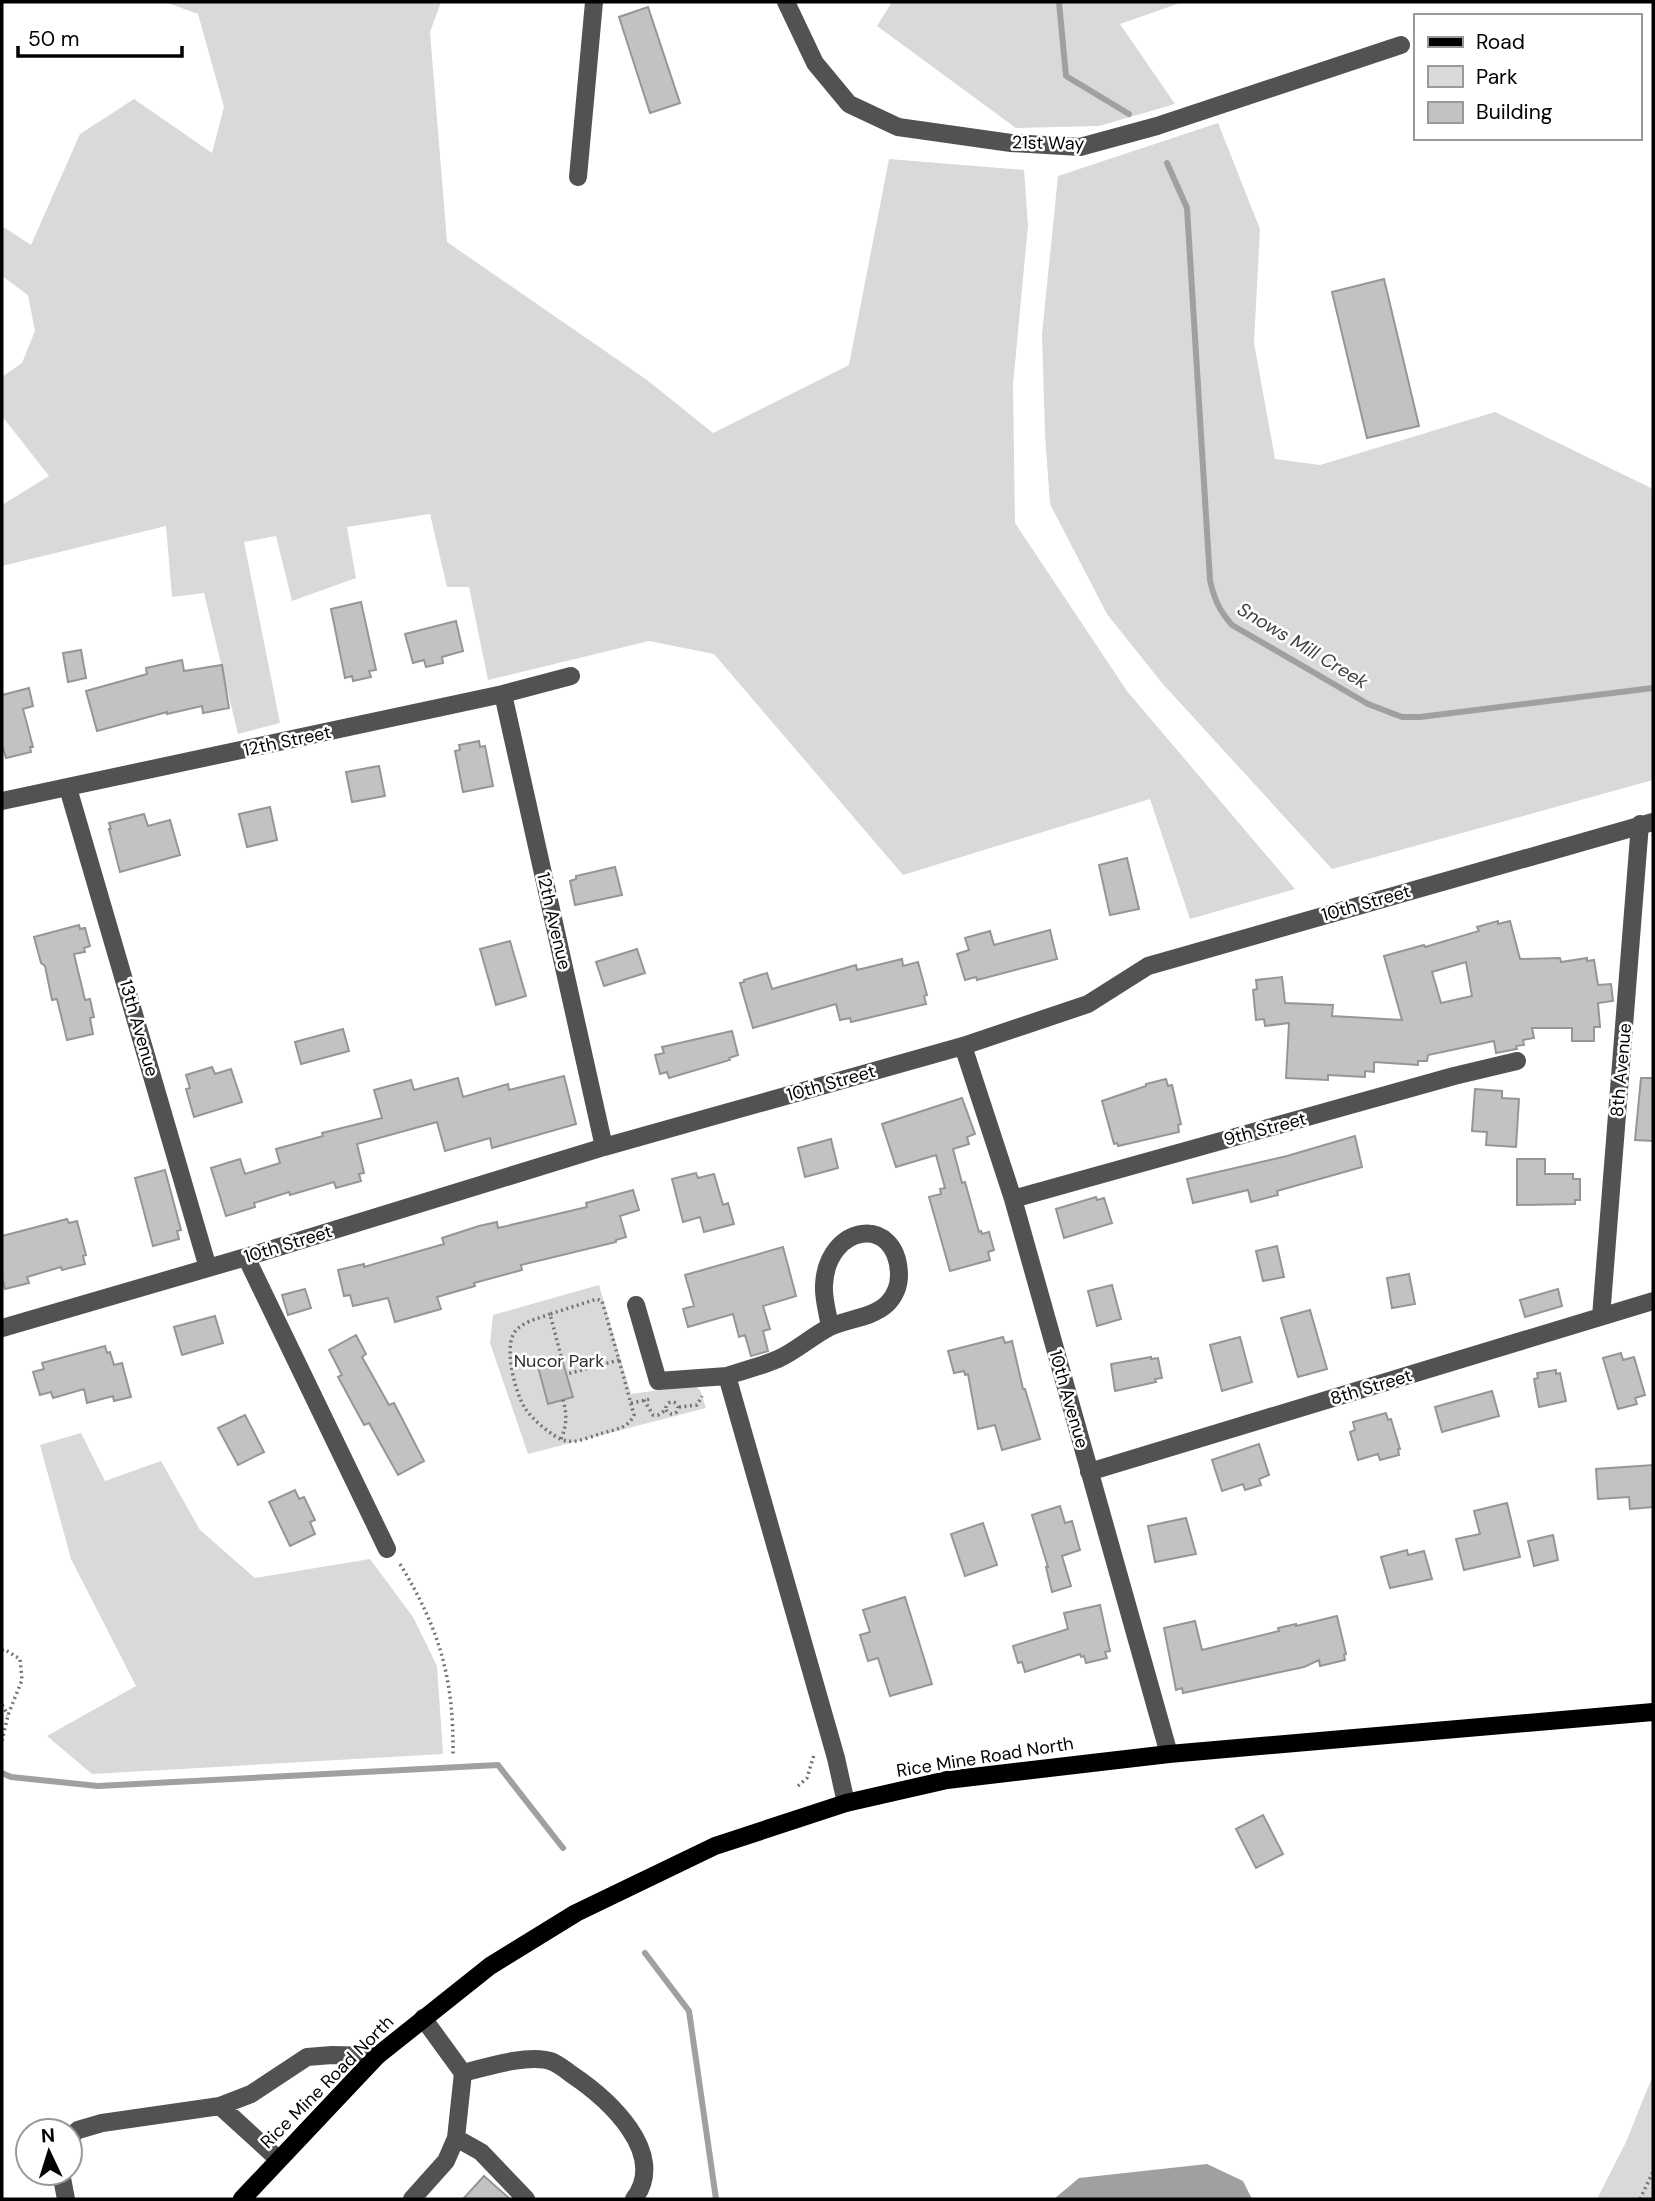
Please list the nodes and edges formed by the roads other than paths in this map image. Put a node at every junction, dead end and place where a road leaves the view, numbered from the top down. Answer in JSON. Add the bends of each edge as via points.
{"nodes":[{"id":1,"x":594,"y":2,"type":"edge"},
{"id":2,"x":786,"y":2,"type":"edge"},
{"id":3,"x":1401,"y":45,"type":"dead end"},
{"id":4,"x":578,"y":177,"type":"dead end"},
{"id":5,"x":571,"y":676,"type":"dead end"},
{"id":6,"x":503,"y":694,"type":"junction"},
{"id":7,"x":68,"y":788,"type":"junction"},
{"id":8,"x":2,"y":801,"type":"edge"},
{"id":9,"x":1647,"y":823,"type":"edge"},
{"id":10,"x":963,"y":1046,"type":"junction"},
{"id":11,"x":1517,"y":1061,"type":"dead end"},
{"id":12,"x":604,"y":1147,"type":"junction"},
{"id":13,"x":1013,"y":1199,"type":"junction"},
{"id":14,"x":246,"y":1257,"type":"junction"},
{"id":15,"x":208,"y":1268,"type":"junction"},
{"id":16,"x":1653,"y":1300,"type":"edge"},
{"id":17,"x":636,"y":1305,"type":"dead end"},
{"id":18,"x":1601,"y":1317,"type":"junction"},
{"id":19,"x":830,"y":1327,"type":"junction"},
{"id":20,"x":2,"y":1328,"type":"edge"},
{"id":21,"x":727,"y":1376,"type":"junction"},
{"id":22,"x":1089,"y":1472,"type":"junction"},
{"id":23,"x":387,"y":1549,"type":"road end"},
{"id":24,"x":1653,"y":1712,"type":"edge"},
{"id":25,"x":1169,"y":1754,"type":"junction"},
{"id":26,"x":846,"y":1803,"type":"junction"},
{"id":27,"x":423,"y":2018,"type":"junction"},
{"id":28,"x":377,"y":2056,"type":"junction"},
{"id":29,"x":463,"y":2073,"type":"junction"},
{"id":30,"x":220,"y":2106,"type":"junction"},
{"id":31,"x":84,"y":2128,"type":"edge"},
{"id":32,"x":456,"y":2138,"type":"junction"},
{"id":33,"x":278,"y":2159,"type":"junction"},
{"id":34,"x":242,"y":2199,"type":"edge"},
{"id":35,"x":412,"y":2199,"type":"edge"},
{"id":36,"x":526,"y":2199,"type":"edge"},
{"id":37,"x":634,"y":2199,"type":"edge"}],
"edges":[{"from":1,"to":4,"type":"street"},
{"from":2,"to":3,"type":"street","name":"21st Way","via":[[815,63],[849,104],[898,127],[1011,144],[1080,147]]},
{"from":5,"to":6,"type":"street","name":"12th Street"},
{"from":6,"to":7,"type":"street","name":"12th Street"},
{"from":6,"to":12,"type":"street","name":"12th Avenue"},
{"from":7,"to":8,"type":"street","name":"12th Street"},
{"from":7,"to":15,"type":"street","name":"13th Avenue"},
{"from":9,"to":10,"type":"street","name":"10th Street","via":[[1148,966],[1088,1004]]},
{"from":9,"to":18,"type":"street","name":"8th Avenue"},
{"from":10,"to":12,"type":"street","name":"10th Street"},
{"from":10,"to":13,"type":"street","name":"10th Avenue"},
{"from":11,"to":13,"type":"street","name":"9th Street"},
{"from":12,"to":14,"type":"street","name":"10th Street"},
{"from":13,"to":22,"type":"street","name":"10th Avenue"},
{"from":14,"to":15,"type":"street","name":"10th Street"},
{"from":14,"to":23,"type":"street"},
{"from":15,"to":20,"type":"street","name":"10th Street"},
{"from":16,"to":18,"type":"street","name":"8th Street"},
{"from":17,"to":21,"type":"street","via":[[658,1381]]},
{"from":18,"to":22,"type":"street","name":"8th Street"},
{"from":19,"to":19,"type":"street","via":[[887,1305],[895,1294],[900,1284],[897,1255],[889,1243],[865,1234],[853,1236],[834,1250],[823,1287]]},
{"from":19,"to":21,"type":"street","via":[[779,1359]]},
{"from":21,"to":26,"type":"street"},
{"from":22,"to":25,"type":"street","name":"10th Avenue"},
{"from":24,"to":25,"type":"main road","name":"Rice Mine Road North"},
{"from":25,"to":26,"type":"main road","name":"Rice Mine Road North","via":[[947,1780]]},
{"from":26,"to":27,"type":"main road","name":"Rice Mine Road North","via":[[715,1846],[576,1913],[490,1966]]},
{"from":27,"to":28,"type":"main road","name":"Rice Mine Road North"},
{"from":27,"to":29,"type":"street"},
{"from":28,"to":30,"type":"street","via":[[307,2057],[251,2094]]},
{"from":28,"to":33,"type":"main road","name":"Rice Mine Road North"},
{"from":29,"to":32,"type":"street"},
{"from":29,"to":37,"type":"street","via":[[538,2059],[553,2062],[593,2089],[623,2120],[639,2146],[645,2164]]},
{"from":30,"to":31,"type":"street"},
{"from":30,"to":33,"type":"street"},
{"from":32,"to":35,"type":"street","via":[[446,2161]]},
{"from":32,"to":36,"type":"street","via":[[481,2152]]},
{"from":33,"to":34,"type":"main road","name":"Rice Mine Road North"}]}
